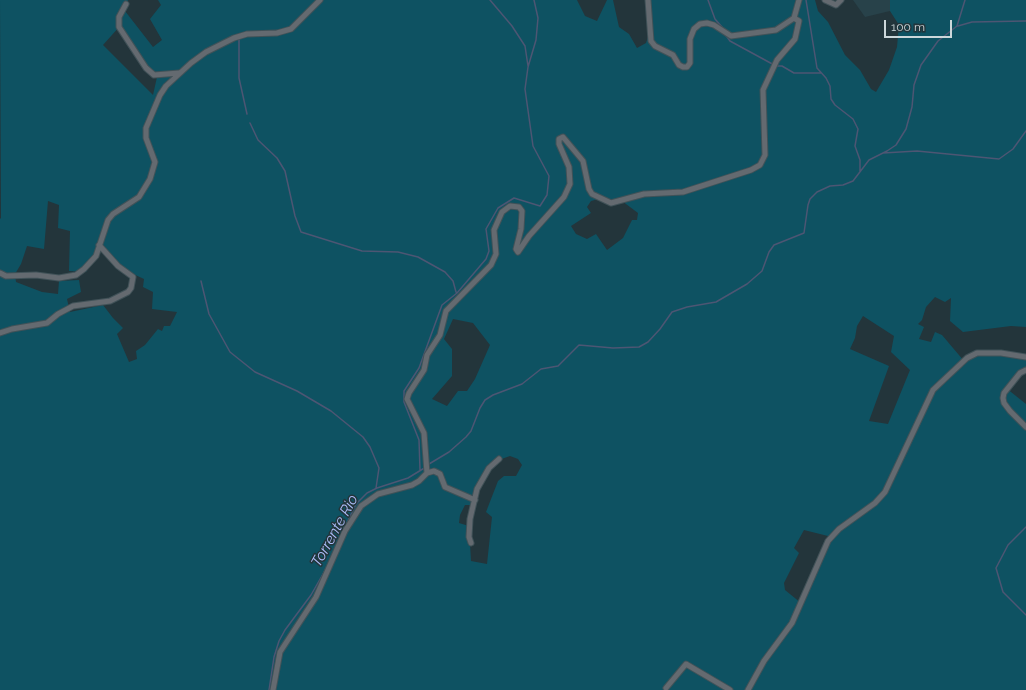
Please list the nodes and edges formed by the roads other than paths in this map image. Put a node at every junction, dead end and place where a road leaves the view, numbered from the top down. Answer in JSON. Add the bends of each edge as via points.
{"nodes":[{"id":1,"x":320,"y":0,"type":"edge"},
{"id":2,"x":648,"y":0,"type":"edge"},
{"id":3,"x":799,"y":0,"type":"edge"},
{"id":4,"x":825,"y":0,"type":"edge"},
{"id":5,"x":841,"y":0,"type":"edge"},
{"id":6,"x":126,"y":4,"type":"dead end"},
{"id":7,"x":794,"y":18,"type":"junction"},
{"id":8,"x":179,"y":73,"type":"junction"},
{"id":9,"x":99,"y":245,"type":"junction"},
{"id":10,"x":0,"y":273,"type":"edge"},
{"id":11,"x":0,"y":333,"type":"edge"},
{"id":12,"x":1026,"y":357,"type":"edge"},
{"id":13,"x":1026,"y":370,"type":"edge"},
{"id":14,"x":1026,"y":427,"type":"edge"},
{"id":15,"x":499,"y":459,"type":"dead end"},
{"id":16,"x":426,"y":472,"type":"junction"},
{"id":17,"x":475,"y":500,"type":"junction"},
{"id":18,"x":472,"y":543,"type":"dead end"},
{"id":19,"x":666,"y":688,"type":"dead end"},
{"id":20,"x":273,"y":690,"type":"edge"},
{"id":21,"x":730,"y":690,"type":"edge"},
{"id":22,"x":748,"y":690,"type":"edge"}],
"edges":[{"from":1,"to":8,"type":"street","via":[[291,29],[234,38],[206,52]]},
{"from":2,"to":7,"type":"street","via":[[651,41],[655,46],[673,55],[683,67],[690,63],[690,38],[700,24],[714,25],[730,36],[776,30]]},
{"from":3,"to":7,"type":"street"},
{"from":4,"to":5,"type":"street","via":[[836,5]]},
{"from":6,"to":8,"type":"street","via":[[119,17],[119,26],[146,68],[154,75]]},
{"from":7,"to":16,"type":"street","via":[[799,21],[795,39],[777,60],[763,90],[765,155],[760,165],[751,170],[683,192],[644,194],[611,204],[592,194],[583,161],[563,137],[559,139],[569,167],[570,184],[564,197],[518,252],[516,249],[522,211],[519,207],[510,206],[502,212],[494,230],[496,254],[491,264],[446,311],[440,335],[427,355],[424,370],[409,393],[407,400],[424,433]]},
{"from":8,"to":9,"type":"street","via":[[160,94],[148,120],[146,138],[154,162],[150,179],[139,198],[108,220]]},
{"from":9,"to":10,"type":"street","via":[[92,263],[76,275],[59,278],[36,275],[6,276]]},
{"from":9,"to":11,"type":"street","via":[[118,266],[133,277],[128,292],[110,301],[73,306],[47,323]]},
{"from":12,"to":22,"type":"street","via":[[977,353],[967,358],[933,390],[885,492],[828,541],[792,623],[764,661]]},
{"from":13,"to":14,"type":"street","via":[[1020,373],[1002,398],[1010,411]]},
{"from":15,"to":17,"type":"street","via":[[488,468],[480,480]]},
{"from":16,"to":17,"type":"street","via":[[437,472],[445,487]]},
{"from":16,"to":20,"type":"street","via":[[412,485],[378,494],[361,506],[345,531],[316,597],[280,652]]},
{"from":17,"to":18,"type":"street","via":[[470,519],[469,537]]},
{"from":19,"to":21,"type":"street","via":[[686,664]]}]}
